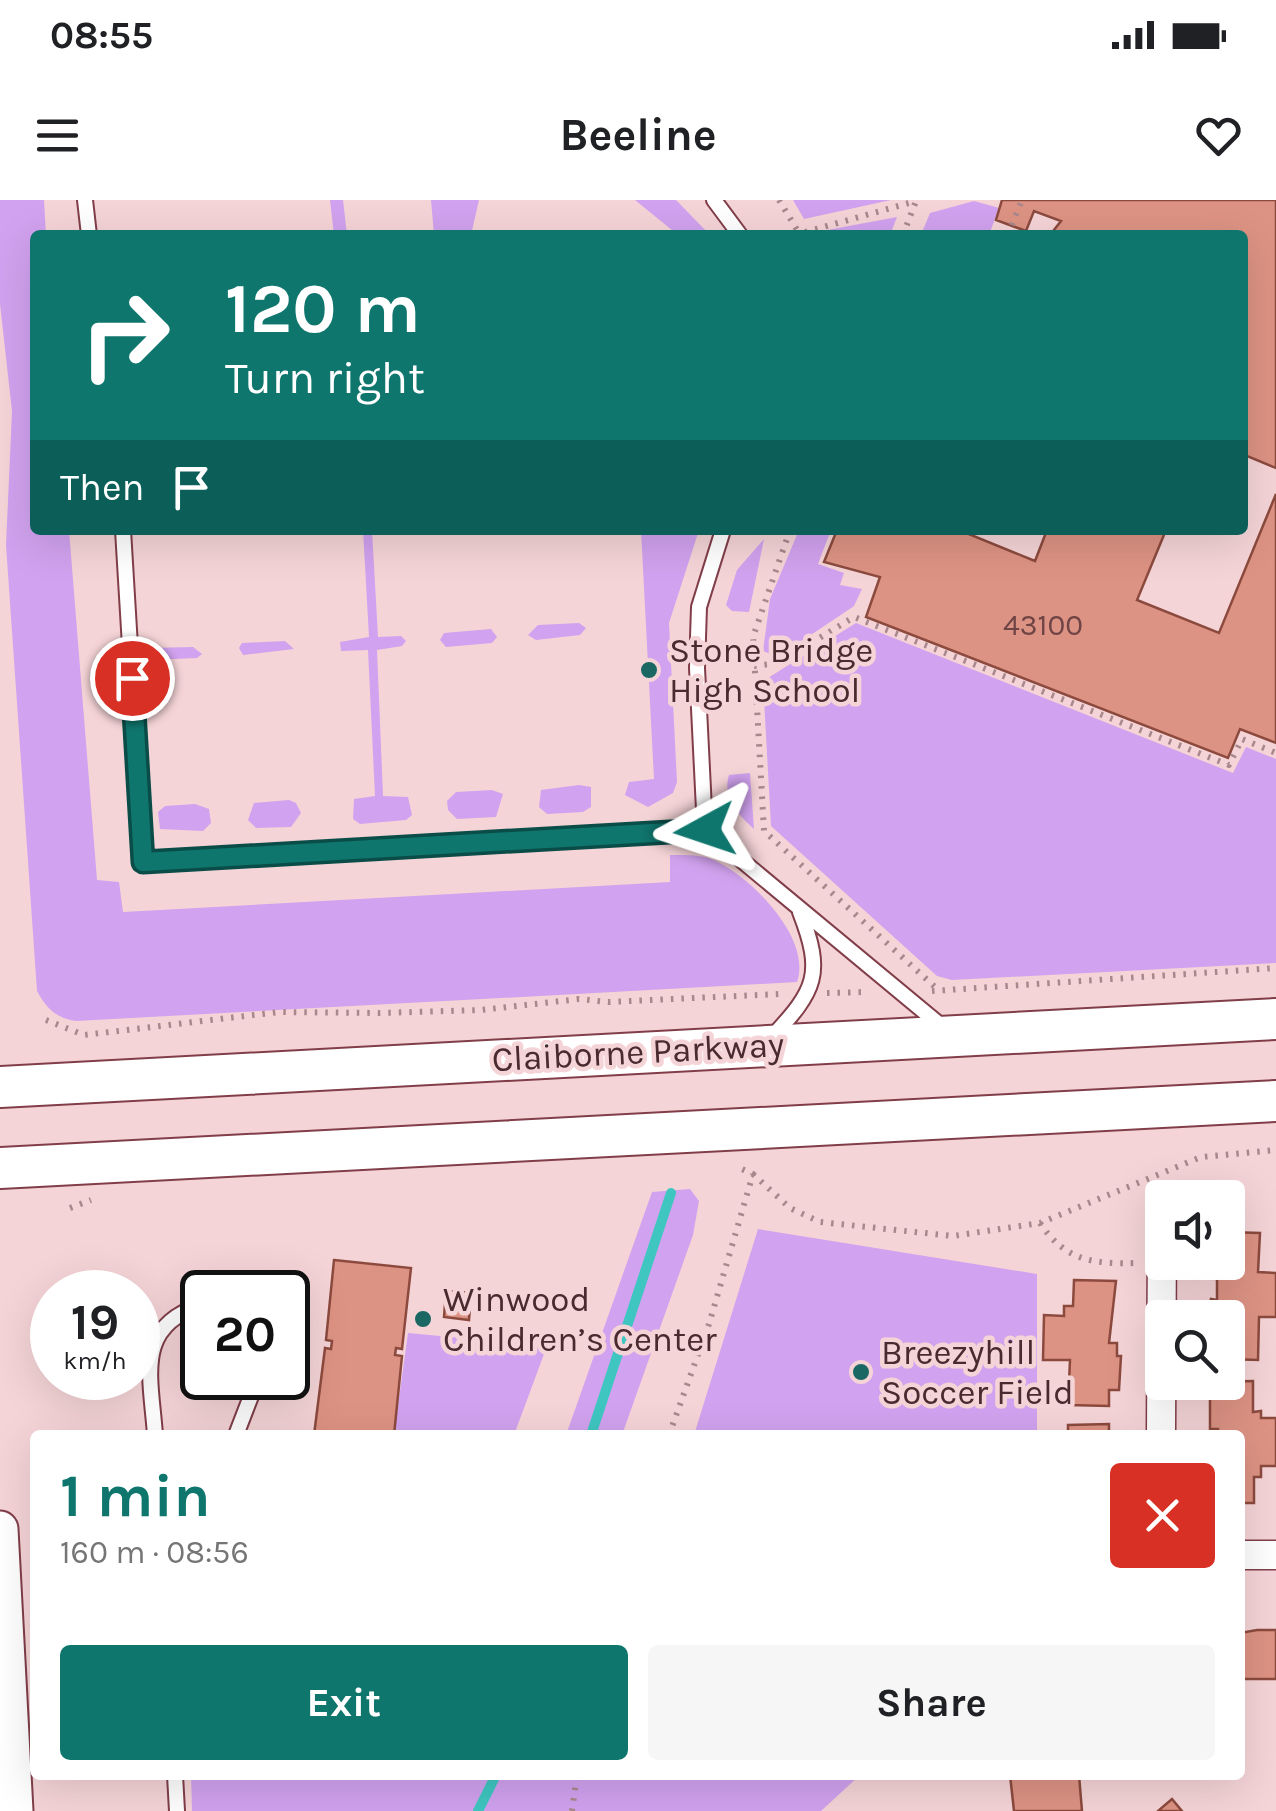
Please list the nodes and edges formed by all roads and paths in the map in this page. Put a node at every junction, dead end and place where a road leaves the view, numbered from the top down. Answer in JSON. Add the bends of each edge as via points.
{"nodes":[{"id":1,"x":84,"y":200,"type":"edge"},
{"id":2,"x":714,"y":200,"type":"edge"},
{"id":3,"x":779,"y":200,"type":"edge"},
{"id":4,"x":916,"y":200,"type":"edge"},
{"id":5,"x":1022,"y":200,"type":"edge"},
{"id":6,"x":88,"y":230,"type":"edge"},
{"id":7,"x":736,"y":230,"type":"edge"},
{"id":8,"x":796,"y":230,"type":"edge"},
{"id":9,"x":812,"y":230,"type":"edge"},
{"id":10,"x":905,"y":230,"type":"edge"},
{"id":11,"x":1010,"y":230,"type":"edge"},
{"id":12,"x":122,"y":535,"type":"edge"},
{"id":13,"x":721,"y":535,"type":"edge"},
{"id":14,"x":788,"y":535,"type":"edge"},
{"id":15,"x":754,"y":666,"type":"junction"},
{"id":16,"x":1276,"y":752,"type":"edge"},
{"id":17,"x":705,"y":830,"type":"junction"},
{"id":18,"x":798,"y":907,"type":"junction"},
{"id":19,"x":1276,"y":968,"type":"edge"},
{"id":20,"x":938,"y":990,"type":"junction"},
{"id":21,"x":899,"y":991,"type":"junction"},
{"id":22,"x":807,"y":993,"type":"junction"},
{"id":23,"x":1276,"y":1019,"type":"edge"},
{"id":24,"x":46,"y":1020,"type":"dead end"},
{"id":25,"x":953,"y":1036,"type":"junction"},
{"id":26,"x":764,"y":1046,"type":"junction"},
{"id":27,"x":0,"y":1087,"type":"edge"},
{"id":28,"x":1276,"y":1101,"type":"edge"},
{"id":29,"x":1276,"y":1150,"type":"edge"},
{"id":30,"x":725,"y":1164,"type":"dead end"},
{"id":31,"x":0,"y":1168,"type":"edge"},
{"id":32,"x":753,"y":1174,"type":"junction"},
{"id":33,"x":100,"y":1197,"type":"dead end"},
{"id":34,"x":70,"y":1208,"type":"dead end"},
{"id":35,"x":1040,"y":1223,"type":"junction"},
{"id":36,"x":1162,"y":1280,"type":"edge"},
{"id":37,"x":1138,"y":1282,"type":"dead end"},
{"id":38,"x":180,"y":1313,"type":"edge"},
{"id":39,"x":250,"y":1400,"type":"edge"},
{"id":40,"x":155,"y":1430,"type":"edge"},
{"id":41,"x":238,"y":1430,"type":"edge"},
{"id":42,"x":671,"y":1430,"type":"edge"},
{"id":43,"x":1161,"y":1430,"type":"edge"},
{"id":44,"x":0,"y":1530,"type":"edge"},
{"id":45,"x":1245,"y":1555,"type":"edge"},
{"id":46,"x":1276,"y":1555,"type":"edge"},
{"id":47,"x":176,"y":1780,"type":"edge"},
{"id":48,"x":576,"y":1780,"type":"edge"},
{"id":49,"x":16,"y":1811,"type":"edge"},
{"id":50,"x":177,"y":1811,"type":"edge"},
{"id":51,"x":572,"y":1811,"type":"edge"}],
"edges":[{"from":1,"to":6,"type":"lane"},
{"from":2,"to":7,"type":"lane"},
{"from":3,"to":8,"type":"path"},
{"from":4,"to":9,"type":"path"},
{"from":4,"to":10,"type":"path"},
{"from":5,"to":11,"type":"path"},
{"from":12,"to":17,"type":"lane","via":[[143,862]]},
{"from":13,"to":17,"type":"lane","via":[[699,606]]},
{"from":14,"to":15,"type":"path","via":[[752,637]]},
{"from":15,"to":16,"type":"path","via":[[778,662],[854,618],[1229,765],[1242,740]]},
{"from":15,"to":20,"type":"path","via":[[764,831]]},
{"from":17,"to":18,"type":"lane"},
{"from":18,"to":21,"type":"lane"},
{"from":18,"to":22,"type":"lane","via":[[816,952]]},
{"from":19,"to":20,"type":"path"},
{"from":20,"to":21,"type":"path"},
{"from":21,"to":22,"type":"path"},
{"from":21,"to":25,"type":"lane"},
{"from":22,"to":24,"type":"path","via":[[563,1000],[481,1010],[279,1012],[84,1035]]},
{"from":22,"to":26,"type":"lane"},
{"from":23,"to":25,"type":"main road","name":"Claiborne Parkway"},
{"from":25,"to":26,"type":"main road","name":"Claiborne Parkway"},
{"from":26,"to":27,"type":"main road","name":"Claiborne Parkway"},
{"from":28,"to":31,"type":"main road"},
{"from":29,"to":35,"type":"path","via":[[1202,1157]]},
{"from":30,"to":32,"type":"path"},
{"from":32,"to":35,"type":"path","via":[[790,1208],[836,1226],[953,1236]]},
{"from":32,"to":42,"type":"path"},
{"from":33,"to":34,"type":"path"},
{"from":35,"to":37,"type":"path","via":[[1070,1256],[1091,1264],[1138,1263]]},
{"from":36,"to":43,"type":"street"},
{"from":38,"to":40,"type":"lane","via":[[168,1318],[154,1342]]},
{"from":39,"to":41,"type":"lane"},
{"from":44,"to":49,"type":"street"},
{"from":45,"to":46,"type":"street"},
{"from":47,"to":50,"type":"lane"},
{"from":48,"to":51,"type":"path"}]}
